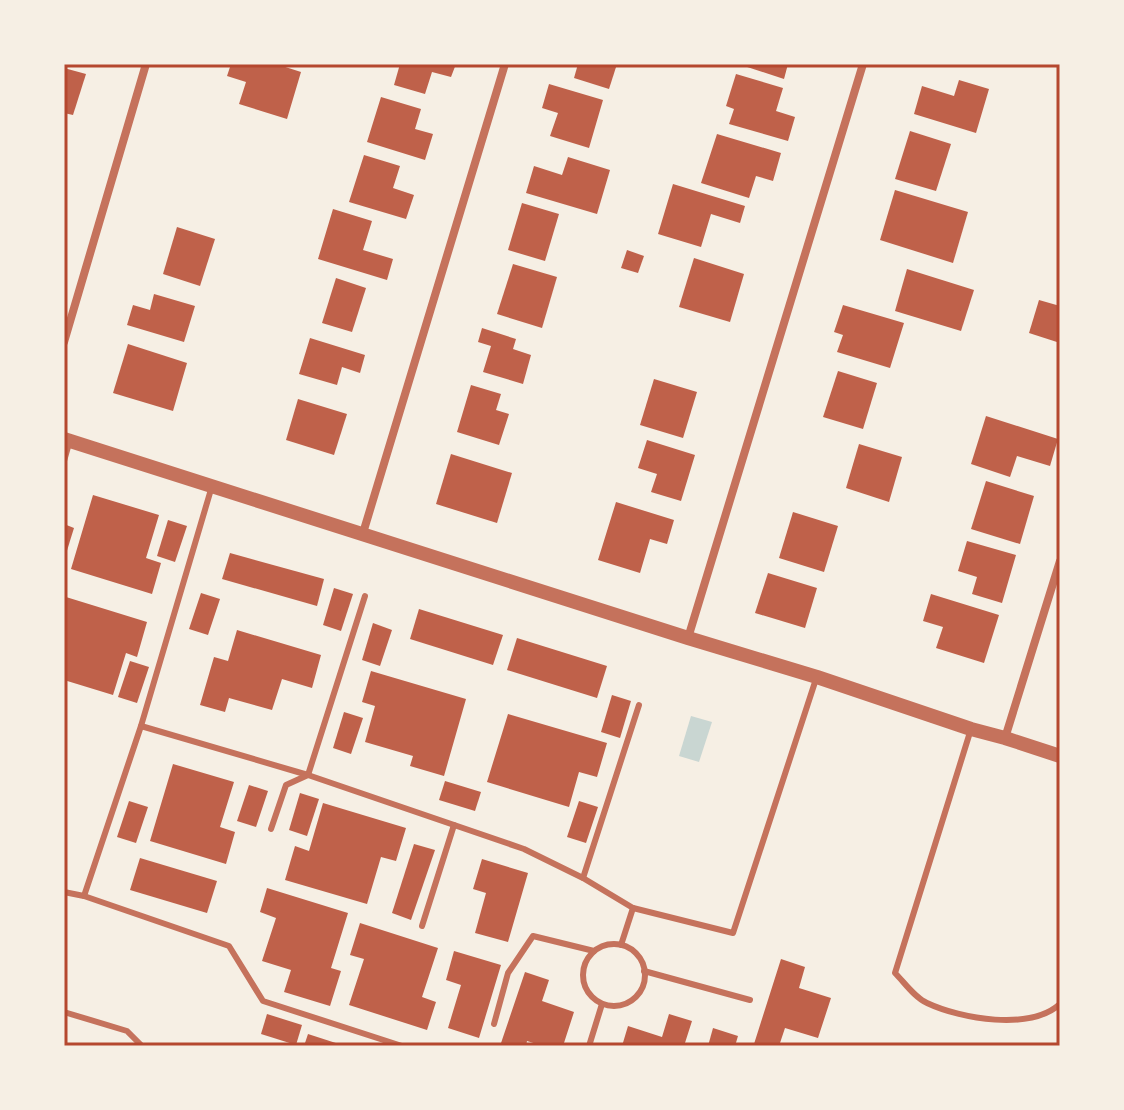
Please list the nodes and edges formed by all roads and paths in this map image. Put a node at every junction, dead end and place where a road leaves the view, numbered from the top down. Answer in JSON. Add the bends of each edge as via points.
{"nodes":[{"id":1,"x":146,"y":64,"type":"edge"},
{"id":2,"x":505,"y":64,"type":"edge"},
{"id":3,"x":863,"y":64,"type":"edge"},
{"id":4,"x":64,"y":342,"type":"edge"},
{"id":5,"x":67,"y":440,"type":"edge"},
{"id":6,"x":64,"y":461,"type":"edge"},
{"id":7,"x":212,"y":486,"type":"junction"},
{"id":8,"x":363,"y":533,"type":"junction"},
{"id":9,"x":1060,"y":561,"type":"edge"},
{"id":10,"x":365,"y":596,"type":"dead end"},
{"id":11,"x":688,"y":638,"type":"junction"},
{"id":12,"x":817,"y":677,"type":"junction"},
{"id":13,"x":639,"y":705,"type":"dead end"},
{"id":14,"x":141,"y":726,"type":"junction"},
{"id":15,"x":971,"y":729,"type":"junction"},
{"id":16,"x":1005,"y":738,"type":"junction"},
{"id":17,"x":1060,"y":756,"type":"edge"},
{"id":18,"x":308,"y":775,"type":"junction"},
{"id":19,"x":454,"y":825,"type":"junction"},
{"id":20,"x":271,"y":829,"type":"dead end"},
{"id":21,"x":583,"y":878,"type":"junction"},
{"id":22,"x":64,"y":892,"type":"edge"},
{"id":23,"x":84,"y":896,"type":"junction"},
{"id":24,"x":633,"y":908,"type":"junction"},
{"id":25,"x":422,"y":926,"type":"dead end"},
{"id":26,"x":621,"y":945,"type":"junction"},
{"id":27,"x":594,"y":951,"type":"junction"},
{"id":28,"x":644,"y":971,"type":"junction"},
{"id":29,"x":750,"y":1000,"type":"dead end"},
{"id":30,"x":602,"y":1004,"type":"junction"},
{"id":31,"x":1060,"y":1004,"type":"edge"},
{"id":32,"x":64,"y":1012,"type":"edge"},
{"id":33,"x":494,"y":1024,"type":"dead end"},
{"id":34,"x":142,"y":1046,"type":"edge"},
{"id":35,"x":402,"y":1046,"type":"edge"},
{"id":36,"x":589,"y":1046,"type":"edge"}],
"edges":[{"from":1,"to":4,"type":"street"},
{"from":2,"to":8,"type":"street"},
{"from":3,"to":11,"type":"street"},
{"from":5,"to":6,"type":"lane"},
{"from":5,"to":7,"type":"street"},
{"from":7,"to":8,"type":"street"},
{"from":7,"to":14,"type":"lane"},
{"from":8,"to":11,"type":"street"},
{"from":9,"to":16,"type":"street"},
{"from":10,"to":18,"type":"lane"},
{"from":11,"to":12,"type":"street"},
{"from":12,"to":15,"type":"street"},
{"from":12,"to":24,"type":"lane","via":[[733,933]]},
{"from":13,"to":21,"type":"lane"},
{"from":14,"to":18,"type":"lane"},
{"from":14,"to":23,"type":"lane"},
{"from":15,"to":16,"type":"street"},
{"from":15,"to":31,"type":"lane","via":[[895,973],[924,1003],[973,1018],[1020,1020]]},
{"from":16,"to":17,"type":"street"},
{"from":18,"to":19,"type":"lane"},
{"from":18,"to":20,"type":"lane","via":[[286,785]]},
{"from":19,"to":21,"type":"lane","via":[[524,849]]},
{"from":19,"to":25,"type":"lane"},
{"from":21,"to":24,"type":"lane"},
{"from":22,"to":23,"type":"lane"},
{"from":23,"to":35,"type":"lane","via":[[229,946],[263,1001]]},
{"from":24,"to":26,"type":"lane"},
{"from":26,"to":27,"type":"lane"},
{"from":26,"to":28,"type":"lane","via":[[637,954]]},
{"from":27,"to":30,"type":"lane","via":[[583,976],[588,993]]},
{"from":27,"to":33,"type":"lane","via":[[533,936],[508,973]]},
{"from":28,"to":29,"type":"lane"},
{"from":28,"to":30,"type":"lane","via":[[636,996],[620,1005]]},
{"from":30,"to":36,"type":"lane"},
{"from":32,"to":34,"type":"lane","via":[[127,1031]]}]}
